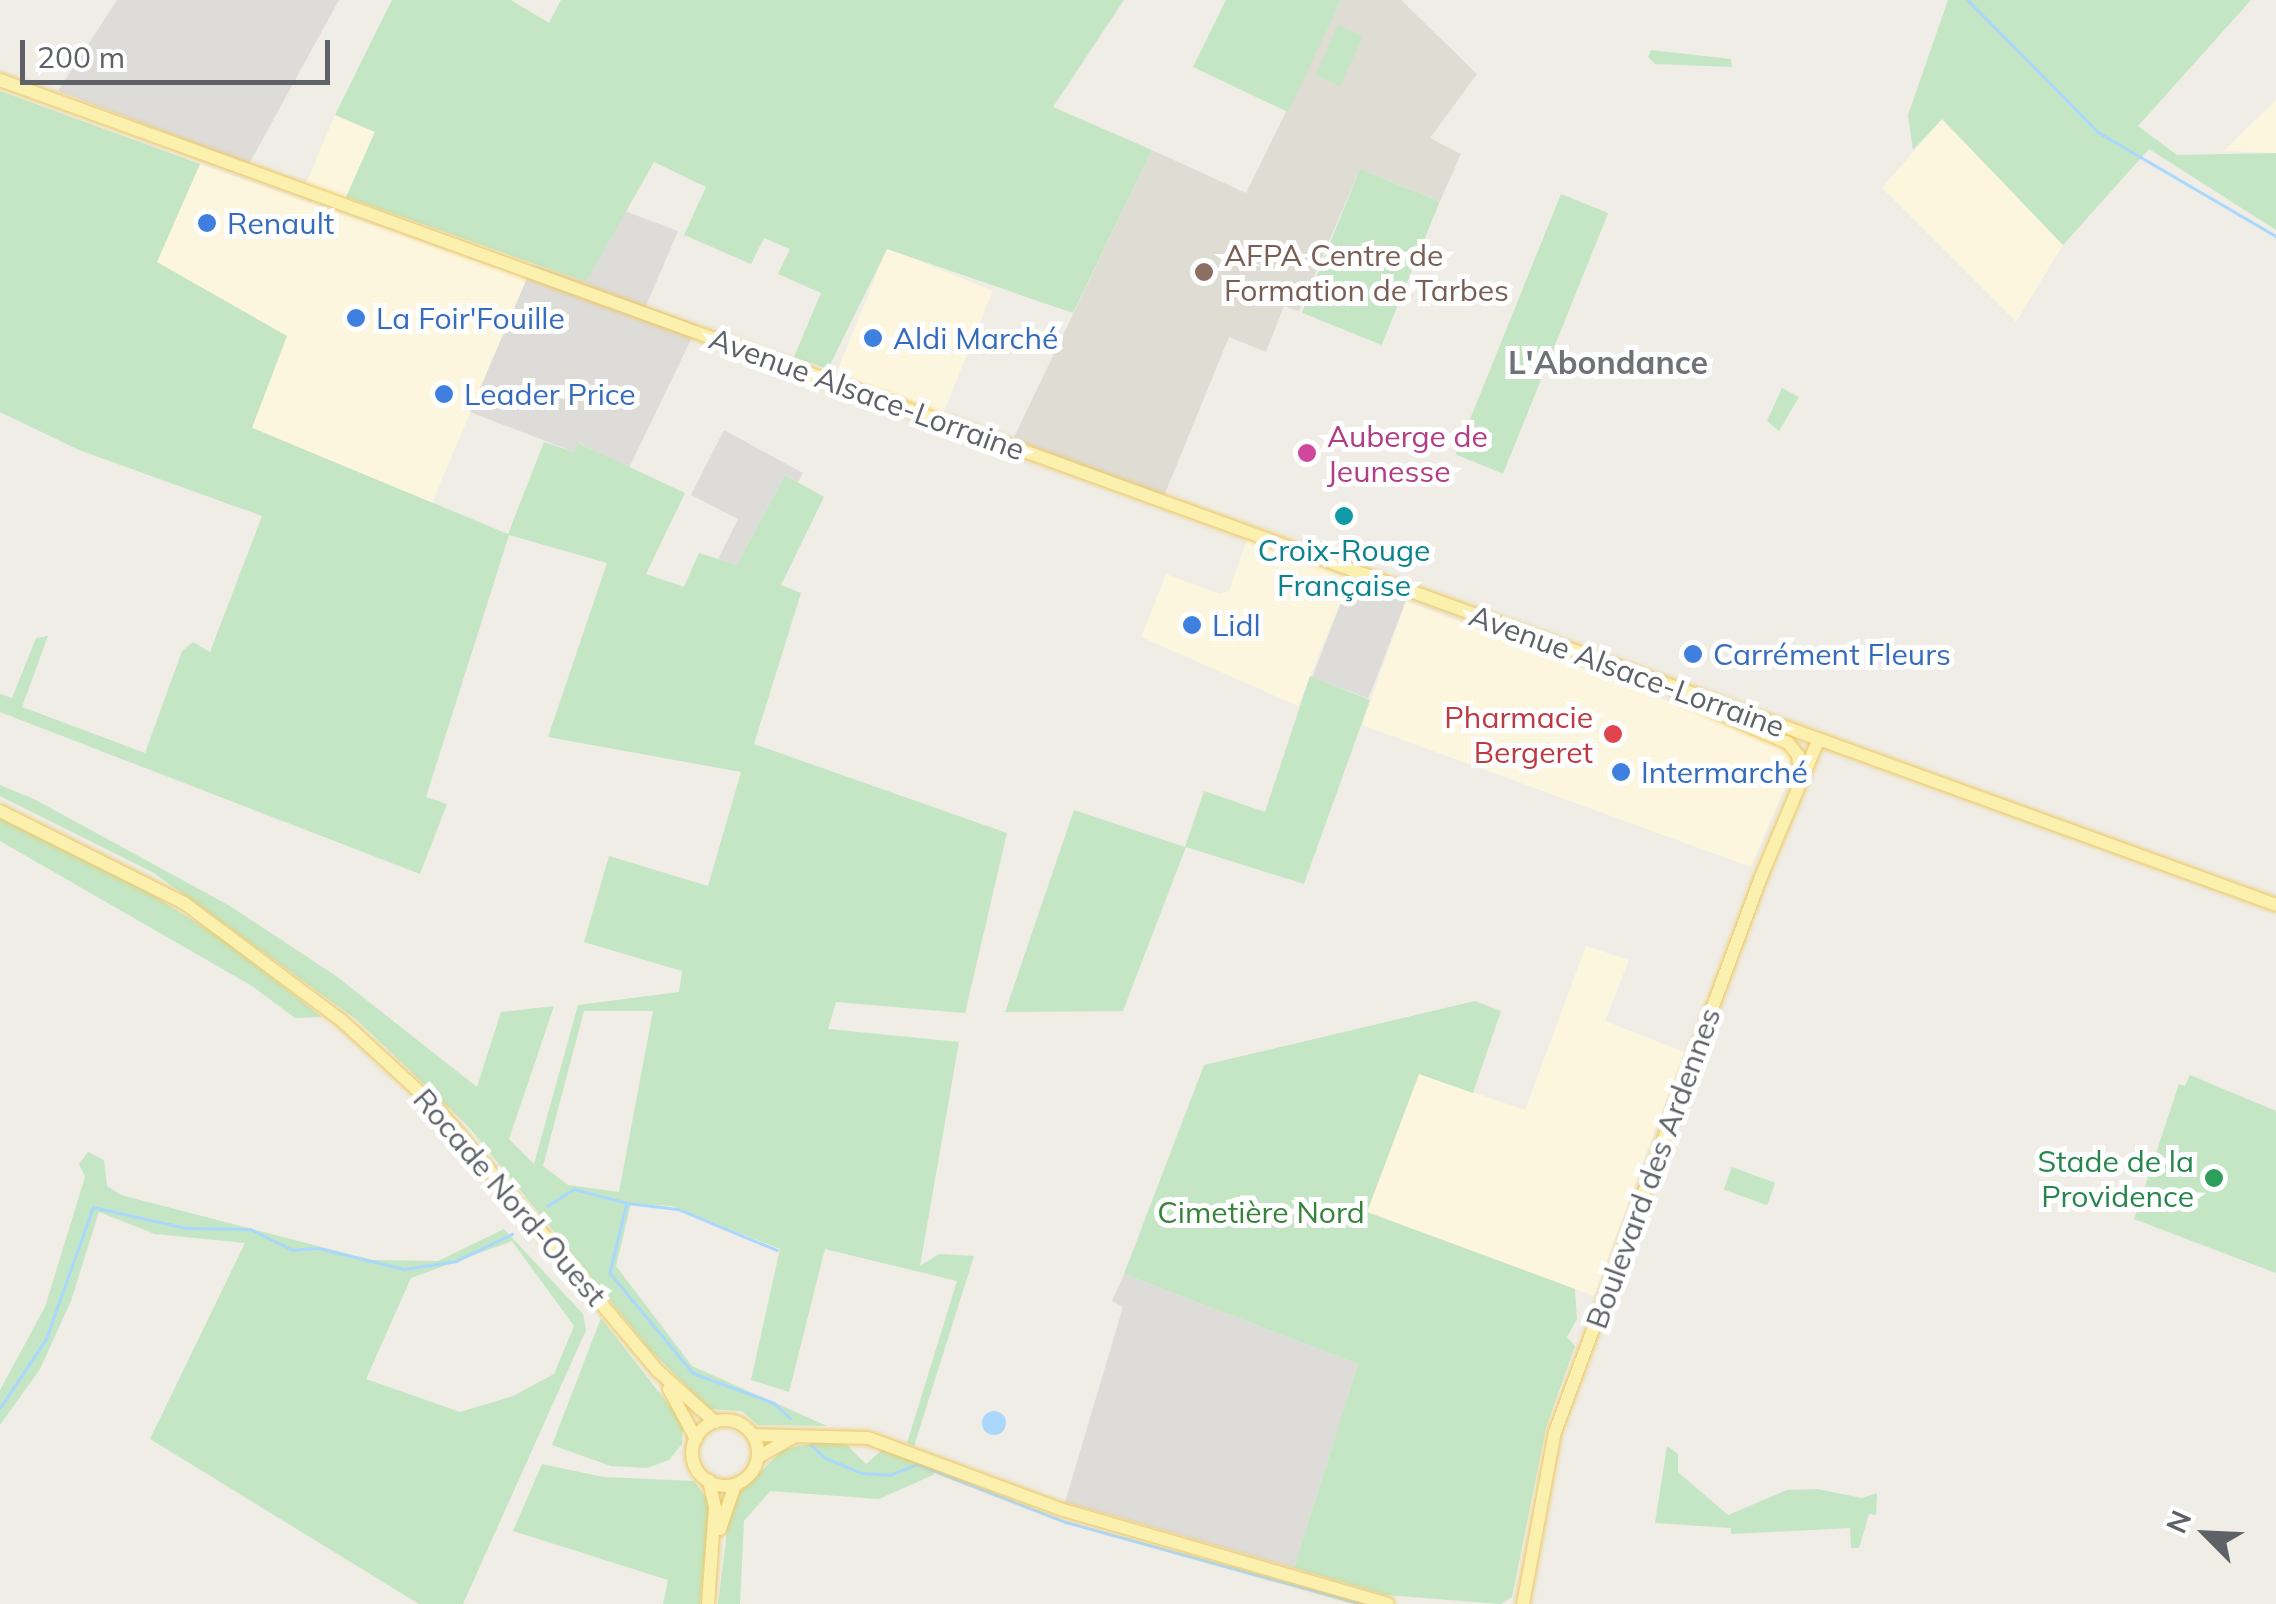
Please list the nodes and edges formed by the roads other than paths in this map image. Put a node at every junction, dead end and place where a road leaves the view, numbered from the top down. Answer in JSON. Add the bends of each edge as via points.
{"nodes":[{"id":1,"x":0,"y":80,"type":"edge"},
{"id":2,"x":1664,"y":684,"type":"junction"},
{"id":3,"x":1818,"y":742,"type":"junction"},
{"id":4,"x":1799,"y":786,"type":"junction"},
{"id":5,"x":0,"y":811,"type":"edge"},
{"id":6,"x":2276,"y":905,"type":"edge"},
{"id":7,"x":658,"y":1370,"type":"junction"},
{"id":8,"x":715,"y":1422,"type":"junction"},
{"id":9,"x":753,"y":1435,"type":"junction"},
{"id":10,"x":796,"y":1436,"type":"junction"},
{"id":11,"x":696,"y":1439,"type":"junction"},
{"id":12,"x":758,"y":1457,"type":"junction"},
{"id":13,"x":709,"y":1481,"type":"junction"},
{"id":14,"x":735,"y":1485,"type":"junction"},
{"id":15,"x":714,"y":1551,"type":"junction"},
{"id":16,"x":708,"y":1604,"type":"edge"},
{"id":17,"x":1388,"y":1604,"type":"edge"},
{"id":18,"x":1524,"y":1604,"type":"edge"}],
"edges":[{"from":1,"to":2,"type":"main road","name":"Avenue Alsace-Lorraine"},
{"from":2,"to":3,"type":"main road","name":"Avenue Alsace-Lorraine"},
{"from":2,"to":4,"type":"main road","via":[[1684,701],[1788,742],[1798,755]]},
{"from":3,"to":4,"type":"main road","name":"Boulevard des Ardennes"},
{"from":3,"to":6,"type":"main road","name":"Avenue Alsace-Lorraine"},
{"from":4,"to":18,"type":"main road","name":"Boulevard des Ardennes","via":[[1555,1432]]},
{"from":5,"to":7,"type":"main road","name":"Rocade Nord-Ouest","via":[[184,903],[341,1020],[438,1109]]},
{"from":7,"to":8,"type":"main road","name":"Rocade Nord-Ouest"},
{"from":7,"to":11,"type":"main road","name":"Rocade Nord-Ouest"},
{"from":8,"to":9,"type":"main road","via":[[736,1422]]},
{"from":8,"to":11,"type":"main road"},
{"from":9,"to":10,"type":"main road"},
{"from":9,"to":12,"type":"main road"},
{"from":10,"to":12,"type":"main road"},
{"from":10,"to":17,"type":"main road","via":[[868,1438],[1063,1510]]},
{"from":11,"to":13,"type":"main road","via":[[694,1463]]},
{"from":12,"to":14,"type":"main road","via":[[750,1475]]},
{"from":13,"to":14,"type":"main road"},
{"from":13,"to":15,"type":"main road"},
{"from":14,"to":15,"type":"main road"},
{"from":15,"to":16,"type":"main road"}]}
